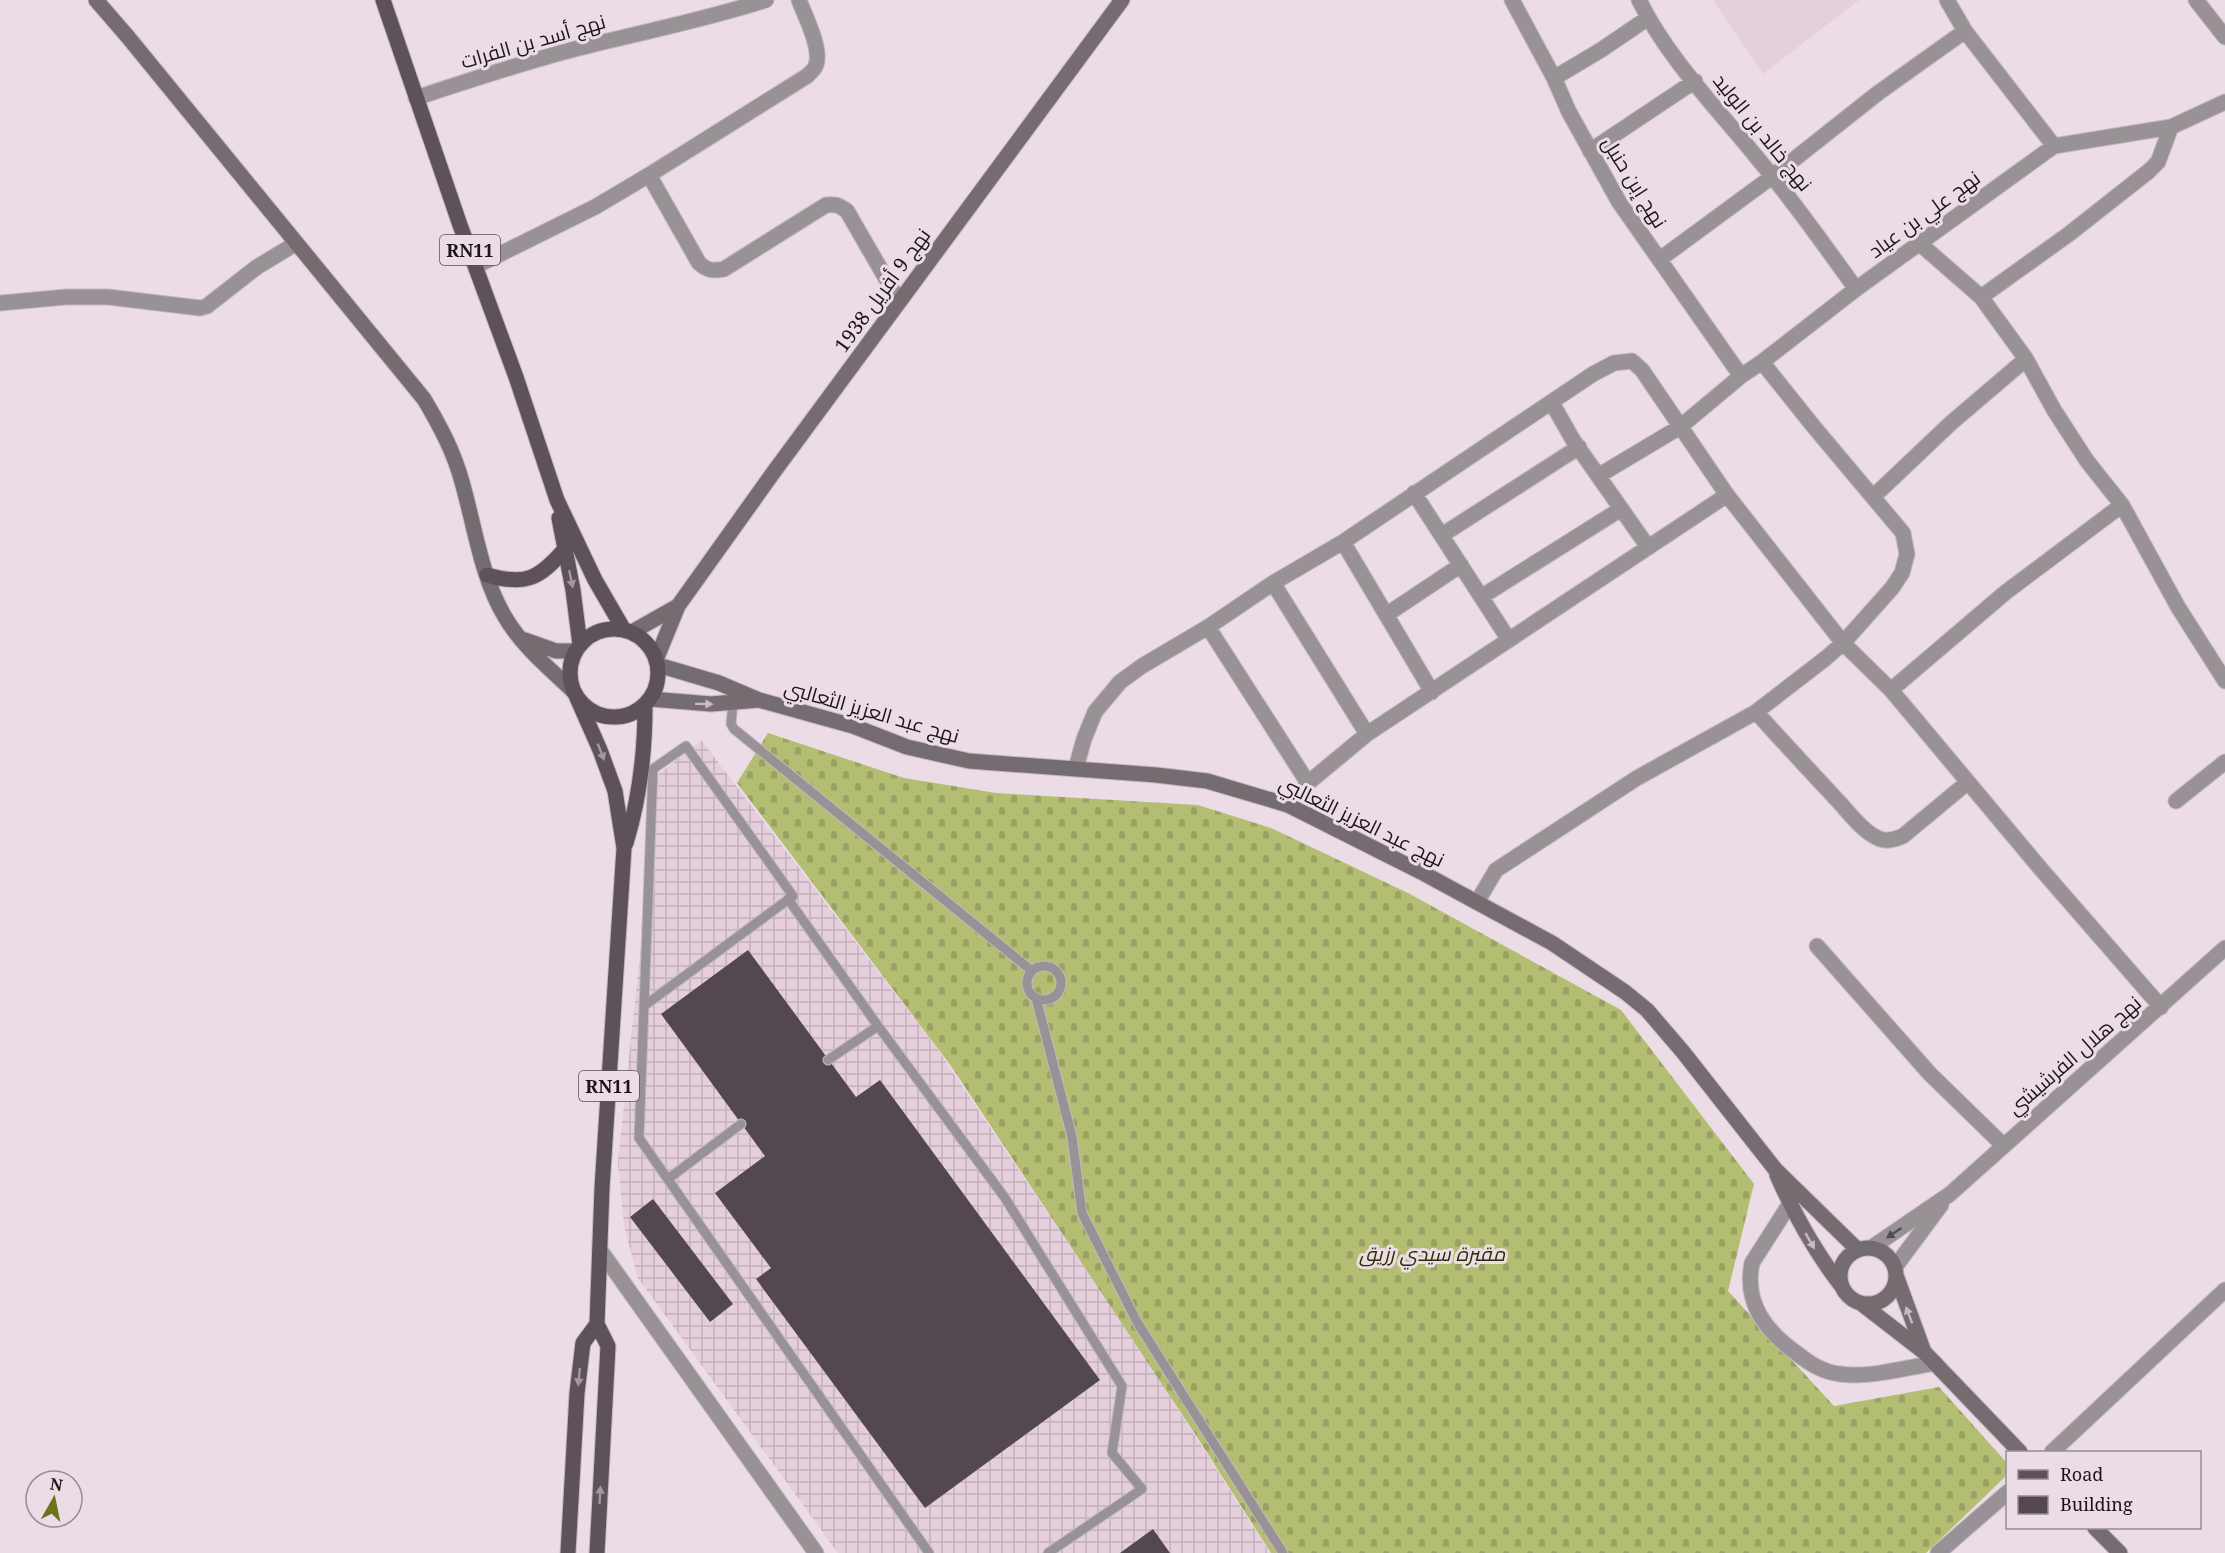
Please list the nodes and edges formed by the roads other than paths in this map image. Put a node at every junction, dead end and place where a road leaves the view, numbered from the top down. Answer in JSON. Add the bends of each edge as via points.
{"nodes":[{"id":1,"x":96,"y":0,"type":"edge"},
{"id":2,"x":383,"y":0,"type":"edge"},
{"id":3,"x":766,"y":0,"type":"edge"},
{"id":4,"x":799,"y":0,"type":"edge"},
{"id":5,"x":1122,"y":0,"type":"edge"},
{"id":6,"x":1512,"y":0,"type":"edge"},
{"id":7,"x":1640,"y":0,"type":"edge"},
{"id":8,"x":1947,"y":0,"type":"edge"},
{"id":9,"x":2196,"y":0,"type":"edge"},
{"id":10,"x":729,"y":6,"type":"edge"},
{"id":11,"x":1648,"y":18,"type":"junction"},
{"id":12,"x":1965,"y":31,"type":"junction"},
{"id":13,"x":2225,"y":37,"type":"edge"},
{"id":14,"x":1554,"y":78,"type":"junction"},
{"id":15,"x":1695,"y":81,"type":"junction"},
{"id":16,"x":416,"y":98,"type":"junction"},
{"id":17,"x":2225,"y":102,"type":"edge"},
{"id":18,"x":2171,"y":127,"type":"junction"},
{"id":19,"x":2054,"y":146,"type":"junction"},
{"id":20,"x":1590,"y":151,"type":"junction"},
{"id":21,"x":649,"y":175,"type":"junction"},
{"id":22,"x":1773,"y":176,"type":"junction"},
{"id":23,"x":1919,"y":243,"type":"junction"},
{"id":24,"x":295,"y":244,"type":"junction"},
{"id":25,"x":1660,"y":259,"type":"junction"},
{"id":26,"x":476,"y":266,"type":"junction"},
{"id":27,"x":1856,"y":289,"type":"junction"},
{"id":28,"x":1982,"y":297,"type":"junction"},
{"id":29,"x":899,"y":301,"type":"junction"},
{"id":30,"x":0,"y":303,"type":"edge"},
{"id":31,"x":2026,"y":358,"type":"junction"},
{"id":32,"x":1762,"y":362,"type":"junction"},
{"id":33,"x":1740,"y":376,"type":"junction"},
{"id":34,"x":1552,"y":403,"type":"junction"},
{"id":35,"x":1680,"y":426,"type":"junction"},
{"id":36,"x":1579,"y":447,"type":"junction"},
{"id":37,"x":1598,"y":476,"type":"junction"},
{"id":38,"x":1414,"y":493,"type":"junction"},
{"id":39,"x":1727,"y":495,"type":"junction"},
{"id":40,"x":1874,"y":496,"type":"junction"},
{"id":41,"x":557,"y":501,"type":"junction"},
{"id":42,"x":2122,"y":505,"type":"junction"},
{"id":43,"x":1621,"y":509,"type":"junction"},
{"id":44,"x":1442,"y":536,"type":"junction"},
{"id":45,"x":1343,"y":542,"type":"junction"},
{"id":46,"x":1648,"y":547,"type":"junction"},
{"id":47,"x":564,"y":550,"type":"junction"},
{"id":48,"x":1461,"y":565,"type":"junction"},
{"id":49,"x":487,"y":575,"type":"junction"},
{"id":50,"x":1274,"y":583,"type":"junction"},
{"id":51,"x":1481,"y":597,"type":"junction"},
{"id":52,"x":678,"y":606,"type":"junction"},
{"id":53,"x":1386,"y":615,"type":"junction"},
{"id":54,"x":1208,"y":627,"type":"junction"},
{"id":55,"x":628,"y":631,"type":"junction"},
{"id":56,"x":517,"y":636,"type":"junction"},
{"id":57,"x":1509,"y":640,"type":"junction"},
{"id":58,"x":1843,"y":643,"type":"junction"},
{"id":59,"x":577,"y":648,"type":"junction"},
{"id":60,"x":657,"y":663,"type":"junction"},
{"id":61,"x":2225,"y":681,"type":"edge"},
{"id":62,"x":1891,"y":690,"type":"junction"},
{"id":63,"x":1432,"y":692,"type":"junction"},
{"id":64,"x":575,"y":695,"type":"junction"},
{"id":65,"x":759,"y":700,"type":"junction"},
{"id":66,"x":648,"y":703,"type":"junction"},
{"id":67,"x":732,"y":703,"type":"junction"},
{"id":68,"x":1756,"y":712,"type":"junction"},
{"id":69,"x":1367,"y":734,"type":"junction"},
{"id":70,"x":2225,"y":762,"type":"edge"},
{"id":71,"x":1076,"y":768,"type":"junction"},
{"id":72,"x":1968,"y":782,"type":"junction"},
{"id":73,"x":1308,"y":783,"type":"junction"},
{"id":74,"x":2175,"y":801,"type":"dead end"},
{"id":75,"x":1288,"y":805,"type":"junction"},
{"id":76,"x":624,"y":848,"type":"junction"},
{"id":77,"x":788,"y":899,"type":"junction"},
{"id":78,"x":1477,"y":902,"type":"junction"},
{"id":79,"x":1817,"y":946,"type":"dead end"},
{"id":80,"x":2225,"y":948,"type":"edge"},
{"id":81,"x":1032,"y":971,"type":"junction"},
{"id":82,"x":1036,"y":998,"type":"junction"},
{"id":83,"x":644,"y":1006,"type":"junction"},
{"id":84,"x":2161,"y":1007,"type":"junction"},
{"id":85,"x":878,"y":1026,"type":"junction"},
{"id":86,"x":828,"y":1060,"type":"dead end"},
{"id":87,"x":741,"y":1124,"type":"dead end"},
{"id":88,"x":2003,"y":1144,"type":"junction"},
{"id":89,"x":1774,"y":1169,"type":"junction"},
{"id":90,"x":668,"y":1179,"type":"junction"},
{"id":91,"x":1950,"y":1194,"type":"junction"},
{"id":92,"x":1789,"y":1204,"type":"junction"},
{"id":93,"x":1864,"y":1249,"type":"junction"},
{"id":94,"x":600,"y":1250,"type":"junction"},
{"id":95,"x":1896,"y":1272,"type":"junction"},
{"id":96,"x":1840,"y":1284,"type":"junction"},
{"id":97,"x":2225,"y":1290,"type":"edge"},
{"id":98,"x":1862,"y":1304,"type":"junction"},
{"id":99,"x":597,"y":1324,"type":"junction"},
{"id":100,"x":1929,"y":1358,"type":"junction"},
{"id":101,"x":2019,"y":1451,"type":"edge"},
{"id":102,"x":2053,"y":1451,"type":"edge"},
{"id":103,"x":2006,"y":1493,"type":"edge"},
{"id":104,"x":2097,"y":1529,"type":"edge"},
{"id":105,"x":568,"y":1553,"type":"edge"},
{"id":106,"x":597,"y":1553,"type":"edge"},
{"id":107,"x":816,"y":1553,"type":"edge"},
{"id":108,"x":929,"y":1553,"type":"edge"},
{"id":109,"x":1048,"y":1553,"type":"edge"},
{"id":110,"x":1283,"y":1553,"type":"edge"},
{"id":111,"x":1938,"y":1553,"type":"edge"},
{"id":112,"x":2120,"y":1553,"type":"edge"}],
"edges":[{"from":1,"to":24,"type":"street"},
{"from":2,"to":16,"type":"main road","number":"RN11"},
{"from":3,"to":10,"type":"street","name":"نهج أسد بن الفرات"},
{"from":4,"to":21,"type":"street","via":[[815,43],[817,64],[813,70]]},
{"from":5,"to":29,"type":"street","name":"نهج 9 أفريل 1938"},
{"from":6,"to":14,"type":"street","name":"نهج إبن حنبل"},
{"from":7,"to":11,"type":"street","name":"نهج خالد بن الوليد"},
{"from":8,"to":12,"type":"street"},
{"from":9,"to":13,"type":"street"},
{"from":10,"to":16,"type":"street","name":"نهج أسد بن الفرات","via":[[504,69]]},
{"from":11,"to":14,"type":"street"},
{"from":11,"to":15,"type":"street","name":"نهج خالد بن الوليد"},
{"from":12,"to":19,"type":"street"},
{"from":12,"to":22,"type":"street"},
{"from":14,"to":20,"type":"street","name":"نهج إبن حنبل"},
{"from":15,"to":20,"type":"street"},
{"from":15,"to":22,"type":"street","name":"نهج خالد بن الوليد"},
{"from":16,"to":26,"type":"main road","number":"RN11"},
{"from":17,"to":18,"type":"street","name":"نهج علي بن عياد"},
{"from":18,"to":19,"type":"street","name":"نهج علي بن عياد"},
{"from":18,"to":28,"type":"street","via":[[2158,162],[2149,171]]},
{"from":19,"to":23,"type":"street","name":"نهج علي بن عياد"},
{"from":20,"to":25,"type":"street","name":"نهج إبن حنبل","via":[[1619,202]]},
{"from":21,"to":26,"type":"street","via":[[551,230]]},
{"from":21,"to":29,"type":"street","via":[[705,269],[724,269],[826,205],[835,204],[847,212]]},
{"from":22,"to":25,"type":"street"},
{"from":22,"to":27,"type":"street","name":"نهج خالد بن الوليد"},
{"from":23,"to":27,"type":"street","name":"نهج علي بن عياد"},
{"from":23,"to":28,"type":"street"},
{"from":24,"to":30,"type":"street","via":[[200,308],[108,297]]},
{"from":24,"to":49,"type":"street","via":[[424,399],[451,450]]},
{"from":25,"to":33,"type":"street","name":"نهج إبن حنبل"},
{"from":26,"to":41,"type":"main road","number":"RN11"},
{"from":27,"to":32,"type":"street","name":"نهج علي بن عياد"},
{"from":28,"to":31,"type":"street"},
{"from":29,"to":52,"type":"street","name":"نهج 9 أفريل 1938"},
{"from":31,"to":40,"type":"street"},
{"from":31,"to":42,"type":"street","via":[[2087,461]]},
{"from":32,"to":33,"type":"street","name":"نهج علي بن عياد"},
{"from":32,"to":40,"type":"street"},
{"from":33,"to":35,"type":"street","name":"نهج علي بن عياد"},
{"from":34,"to":35,"type":"street","via":[[1603,368],[1632,361],[1639,365]]},
{"from":34,"to":36,"type":"street"},
{"from":34,"to":38,"type":"street"},
{"from":35,"to":37,"type":"street","name":"نهج علي بن عياد"},
{"from":35,"to":39,"type":"street"},
{"from":36,"to":37,"type":"street"},
{"from":36,"to":44,"type":"street"},
{"from":37,"to":43,"type":"street"},
{"from":38,"to":44,"type":"street"},
{"from":38,"to":45,"type":"street"},
{"from":39,"to":46,"type":"street"},
{"from":39,"to":58,"type":"street"},
{"from":40,"to":58,"type":"street","via":[[1903,533],[1906,561],[1892,588]]},
{"from":41,"to":47,"type":"main road","number":"RN11"},
{"from":41,"to":55,"type":"main road","number":"RN11","via":[[595,580]]},
{"from":42,"to":61,"type":"street","via":[[2178,607]]},
{"from":42,"to":62,"type":"street","via":[[2006,592]]},
{"from":43,"to":46,"type":"street"},
{"from":43,"to":51,"type":"street"},
{"from":44,"to":48,"type":"street"},
{"from":45,"to":50,"type":"street"},
{"from":45,"to":53,"type":"street"},
{"from":46,"to":57,"type":"street"},
{"from":47,"to":49,"type":"main road","via":[[550,567],[533,578],[514,581]]},
{"from":47,"to":59,"type":"main road","number":"RN11","one_way":true,"via":[[573,590]]},
{"from":48,"to":51,"type":"street"},
{"from":48,"to":53,"type":"street"},
{"from":49,"to":56,"type":"street"},
{"from":50,"to":54,"type":"street"},
{"from":50,"to":69,"type":"street"},
{"from":51,"to":57,"type":"street"},
{"from":52,"to":55,"type":"street"},
{"from":52,"to":60,"type":"street"},
{"from":53,"to":63,"type":"street"},
{"from":54,"to":71,"type":"street","via":[[1120,682],[1095,712]]},
{"from":54,"to":73,"type":"street"},
{"from":55,"to":59,"type":"main road","via":[[596,632]]},
{"from":55,"to":60,"type":"main road","number":"RN11","via":[[643,639]]},
{"from":56,"to":59,"type":"street","via":[[556,651]]},
{"from":56,"to":64,"type":"street"},
{"from":57,"to":63,"type":"street"},
{"from":58,"to":62,"type":"street"},
{"from":58,"to":68,"type":"street"},
{"from":59,"to":64,"type":"main road","number":"RN11","via":[[570,661],[569,675]]},
{"from":60,"to":65,"type":"street","via":[[719,682]]},
{"from":60,"to":66,"type":"main road","number":"RN11","via":[[657,685]]},
{"from":62,"to":72,"type":"street"},
{"from":63,"to":69,"type":"street"},
{"from":64,"to":66,"type":"main road","via":[[590,711],[608,717],[627,716]]},
{"from":64,"to":76,"type":"main road","number":"RN11","one_way":true,"via":[[615,791]]},
{"from":65,"to":67,"type":"street"},
{"from":65,"to":71,"type":"street","name":"نهج عبد العزيز الثعالبي","via":[[853,726],[917,750],[969,761]]},
{"from":66,"to":67,"type":"street","one_way":true},
{"from":66,"to":76,"type":"main road","number":"RN11","via":[[636,809]]},
{"from":67,"to":81,"type":"lane","via":[[734,729]]},
{"from":68,"to":72,"type":"street","via":[[1852,816],[1880,839],[1903,836]]},
{"from":68,"to":78,"type":"street","via":[[1636,778],[1496,870]]},
{"from":69,"to":73,"type":"street"},
{"from":70,"to":74,"type":"street"},
{"from":71,"to":75,"type":"street","name":"نهج عبد العزيز الثعالبي","via":[[1207,781]]},
{"from":72,"to":84,"type":"street"},
{"from":73,"to":75,"type":"street"},
{"from":75,"to":78,"type":"street","name":"نهج عبد العزيز الثعالبي"},
{"from":76,"to":94,"type":"main road","number":"RN11"},
{"from":77,"to":83,"type":"lane"},
{"from":77,"to":83,"type":"lane","via":[[793,896],[686,746],[653,769]]},
{"from":77,"to":85,"type":"lane"},
{"from":78,"to":89,"type":"street","name":"نهج عبد العزيز الثعالبي","via":[[1552,943],[1647,1010]]},
{"from":79,"to":88,"type":"street","via":[[1930,1074]]},
{"from":80,"to":84,"type":"street","name":"نهج هلال الفرشيشي"},
{"from":81,"to":82,"type":"lane","via":[[1027,988]]},
{"from":81,"to":82,"type":"lane","via":[[1046,966],[1061,978],[1055,997]]},
{"from":82,"to":110,"type":"lane","via":[[1072,1137],[1082,1213],[1137,1322]]},
{"from":83,"to":90,"type":"lane","via":[[639,1138]]},
{"from":84,"to":88,"type":"street","name":"نهج هلال الفرشيشي"},
{"from":85,"to":86,"type":"lane"},
{"from":85,"to":109,"type":"lane","via":[[1005,1198],[1122,1386],[1112,1453],[1142,1490]]},
{"from":87,"to":90,"type":"lane"},
{"from":88,"to":91,"type":"street","name":"نهج هلال الفرشيشي"},
{"from":89,"to":92,"type":"street","name":"نهج عبد العزيز الثعالبي"},
{"from":89,"to":93,"type":"street","name":"نهج عبد العزيز الثعالبي"},
{"from":90,"to":108,"type":"lane"},
{"from":91,"to":93,"type":"street","name":"نهج هلال الفرشيشي","one_way":true},
{"from":91,"to":95,"type":"street","name":"نهج هلال الفرشيشي"},
{"from":92,"to":96,"type":"street","name":"نهج عبد العزيز الثعالبي","one_way":true},
{"from":92,"to":100,"type":"street","via":[[1750,1269],[1752,1298],[1767,1328],[1813,1366],[1838,1374],[1858,1375]]},
{"from":93,"to":95,"type":"street","via":[[1881,1251],[1890,1258]]},
{"from":93,"to":96,"type":"street","via":[[1844,1263]]},
{"from":94,"to":99,"type":"main road","number":"RN11"},
{"from":94,"to":107,"type":"street"},
{"from":95,"to":98,"type":"street","via":[[1893,1290],[1885,1299]]},
{"from":100,"to":95,"type":"street","one_way":true},
{"from":96,"to":98,"type":"street","via":[[1848,1297]]},
{"from":97,"to":102,"type":"street"},
{"from":98,"to":100,"type":"street"},
{"from":99,"to":105,"type":"main road","number":"RN11","one_way":true,"via":[[583,1343]]},
{"from":106,"to":99,"type":"main road","number":"RN11","one_way":true,"via":[[608,1346]]},
{"from":100,"to":101,"type":"street"},
{"from":103,"to":111,"type":"street"},
{"from":104,"to":112,"type":"street"}]}
